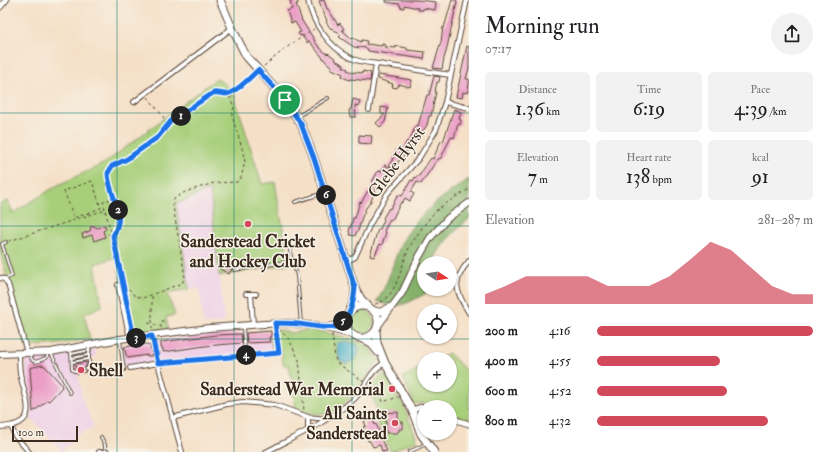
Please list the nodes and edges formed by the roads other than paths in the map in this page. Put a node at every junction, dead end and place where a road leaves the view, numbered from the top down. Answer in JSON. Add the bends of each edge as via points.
{"nodes":[{"id":1,"x":6,"y":0,"type":"edge"},
{"id":2,"x":220,"y":0,"type":"edge"},
{"id":3,"x":308,"y":0,"type":"edge"},
{"id":4,"x":467,"y":0,"type":"edge"},
{"id":5,"x":0,"y":7,"type":"edge"},
{"id":6,"x":232,"y":28,"type":"junction"},
{"id":7,"x":376,"y":64,"type":"junction"},
{"id":8,"x":451,"y":75,"type":"junction"},
{"id":9,"x":328,"y":98,"type":"dead end"},
{"id":10,"x":134,"y":102,"type":"dead end"},
{"id":11,"x":445,"y":102,"type":"junction"},
{"id":12,"x":469,"y":108,"type":"edge"},
{"id":13,"x":369,"y":110,"type":"dead end"},
{"id":14,"x":296,"y":117,"type":"junction"},
{"id":15,"x":325,"y":193,"type":"junction"},
{"id":16,"x":295,"y":202,"type":"dead end"},
{"id":17,"x":469,"y":203,"type":"edge"},
{"id":18,"x":6,"y":242,"type":"road end"},
{"id":19,"x":289,"y":244,"type":"dead end"},
{"id":20,"x":291,"y":257,"type":"junction"},
{"id":21,"x":347,"y":261,"type":"junction"},
{"id":22,"x":469,"y":261,"type":"edge"},
{"id":23,"x":121,"y":269,"type":"road end"},
{"id":24,"x":234,"y":270,"type":"dead end"},
{"id":25,"x":2,"y":278,"type":"edge"},
{"id":26,"x":118,"y":285,"type":"dead end"},
{"id":27,"x":355,"y":288,"type":"junction"},
{"id":28,"x":246,"y":294,"type":"dead end"},
{"id":29,"x":395,"y":304,"type":"junction"},
{"id":30,"x":372,"y":310,"type":"junction"},
{"id":31,"x":469,"y":312,"type":"edge"},
{"id":32,"x":348,"y":314,"type":"junction"},
{"id":33,"x":301,"y":324,"type":"junction"},
{"id":34,"x":253,"y":325,"type":"junction"},
{"id":35,"x":243,"y":326,"type":"junction"},
{"id":36,"x":329,"y":328,"type":"junction"},
{"id":37,"x":377,"y":329,"type":"junction"},
{"id":38,"x":152,"y":336,"type":"junction"},
{"id":39,"x":355,"y":336,"type":"junction"},
{"id":40,"x":132,"y":338,"type":"junction"},
{"id":41,"x":120,"y":339,"type":"junction"},
{"id":42,"x":89,"y":347,"type":"junction"},
{"id":43,"x":71,"y":351,"type":"junction"},
{"id":44,"x":51,"y":352,"type":"junction"},
{"id":45,"x":19,"y":353,"type":"junction"},
{"id":46,"x":28,"y":353,"type":"junction"},
{"id":47,"x":279,"y":353,"type":"road end"},
{"id":48,"x":0,"y":354,"type":"edge"},
{"id":49,"x":88,"y":355,"type":"junction"},
{"id":50,"x":245,"y":355,"type":"junction"},
{"id":51,"x":71,"y":358,"type":"junction"},
{"id":52,"x":88,"y":359,"type":"junction"},
{"id":53,"x":383,"y":360,"type":"junction"},
{"id":54,"x":72,"y":362,"type":"junction"},
{"id":55,"x":158,"y":363,"type":"junction"},
{"id":56,"x":130,"y":368,"type":"dead end"},
{"id":57,"x":86,"y":369,"type":"dead end"},
{"id":58,"x":124,"y":370,"type":"dead end"},
{"id":59,"x":77,"y":371,"type":"dead end"},
{"id":60,"x":70,"y":393,"type":"dead end"},
{"id":61,"x":417,"y":408,"type":"edge"},
{"id":62,"x":412,"y":410,"type":"junction"},
{"id":63,"x":306,"y":416,"type":"junction"},
{"id":64,"x":172,"y":418,"type":"junction"},
{"id":65,"x":326,"y":419,"type":"junction"},
{"id":66,"x":457,"y":420,"type":"edge"},
{"id":67,"x":469,"y":424,"type":"edge"},
{"id":68,"x":11,"y":426,"type":"junction"},
{"id":69,"x":0,"y":427,"type":"edge"},
{"id":70,"x":308,"y":430,"type":"junction"},
{"id":71,"x":101,"y":436,"type":"dead end"},
{"id":72,"x":427,"y":443,"type":"junction"},
{"id":73,"x":29,"y":452,"type":"edge"},
{"id":74,"x":99,"y":452,"type":"edge"},
{"id":75,"x":106,"y":452,"type":"edge"},
{"id":76,"x":182,"y":452,"type":"edge"},
{"id":77,"x":266,"y":452,"type":"edge"},
{"id":78,"x":409,"y":452,"type":"edge"},
{"id":79,"x":434,"y":452,"type":"edge"}],
"edges":[{"from":1,"to":5,"type":"street"},
{"from":2,"to":6,"type":"main road"},
{"from":3,"to":7,"type":"street","via":[[311,14],[318,27],[332,44],[348,56]]},
{"from":4,"to":8,"type":"street","name":"Glebe Hyrst"},
{"from":6,"to":10,"type":"street"},
{"from":6,"to":14,"type":"main road","via":[[246,56],[285,100]]},
{"from":7,"to":8,"type":"street"},
{"from":7,"to":13,"type":"street"},
{"from":8,"to":11,"type":"street","name":"Glebe Hyrst"},
{"from":9,"to":14,"type":"lane"},
{"from":11,"to":12,"type":"street"},
{"from":11,"to":21,"type":"street","name":"Glebe Hyrst","via":[[427,146],[390,190],[355,257]]},
{"from":14,"to":15,"type":"main road","via":[[314,158]]},
{"from":15,"to":16,"type":"lane"},
{"from":15,"to":21,"type":"main road"},
{"from":17,"to":29,"type":"main road","via":[[448,218],[430,238]]},
{"from":18,"to":25,"type":"lane","via":[[2,244],[12,276]]},
{"from":19,"to":20,"type":"lane"},
{"from":20,"to":24,"type":"lane","via":[[285,262]]},
{"from":20,"to":33,"type":"lane","via":[[298,275]]},
{"from":21,"to":27,"type":"main road"},
{"from":22,"to":31,"type":"street","via":[[462,269],[457,288],[458,295]]},
{"from":23,"to":40,"type":"lane"},
{"from":25,"to":46,"type":"street","via":[[8,284]]},
{"from":26,"to":40,"type":"street"},
{"from":27,"to":30,"type":"main road","via":[[364,303]]},
{"from":27,"to":32,"type":"main road","via":[[354,300]]},
{"from":28,"to":34,"type":"street","via":[[254,294]]},
{"from":29,"to":30,"type":"main road","via":[[380,312]]},
{"from":29,"to":37,"type":"main road"},
{"from":30,"to":32,"type":"main road","via":[[358,307],[353,308]]},
{"from":30,"to":37,"type":"main road","via":[[377,317]]},
{"from":32,"to":36,"type":"main road","via":[[338,326]]},
{"from":32,"to":39,"type":"main road","via":[[347,327]]},
{"from":33,"to":34,"type":"main road"},
{"from":33,"to":36,"type":"main road"},
{"from":34,"to":35,"type":"main road"},
{"from":35,"to":38,"type":"main road"},
{"from":35,"to":50,"type":"lane"},
{"from":36,"to":39,"type":"main road"},
{"from":37,"to":39,"type":"main road","via":[[368,336]]},
{"from":37,"to":53,"type":"main road","via":[[377,343]]},
{"from":38,"to":40,"type":"main road"},
{"from":38,"to":55,"type":"street"},
{"from":39,"to":53,"type":"main road","via":[[370,342]]},
{"from":40,"to":41,"type":"main road"},
{"from":41,"to":42,"type":"main road"},
{"from":41,"to":58,"type":"lane"},
{"from":42,"to":43,"type":"main road"},
{"from":42,"to":49,"type":"lane"},
{"from":43,"to":44,"type":"main road"},
{"from":43,"to":51,"type":"lane"},
{"from":44,"to":46,"type":"main road"},
{"from":44,"to":46,"type":"lane","via":[[46,358],[36,362]]},
{"from":44,"to":60,"type":"lane"},
{"from":45,"to":46,"type":"main road"},
{"from":45,"to":48,"type":"main road"},
{"from":45,"to":68,"type":"street","via":[[28,409],[22,422]]},
{"from":47,"to":50,"type":"street"},
{"from":49,"to":51,"type":"lane"},
{"from":49,"to":52,"type":"lane"},
{"from":50,"to":55,"type":"street"},
{"from":51,"to":54,"type":"lane"},
{"from":52,"to":54,"type":"lane"},
{"from":52,"to":57,"type":"lane"},
{"from":53,"to":62,"type":"main road"},
{"from":53,"to":65,"type":"street","via":[[354,400]]},
{"from":54,"to":59,"type":"lane","via":[[73,371]]},
{"from":55,"to":56,"type":"street"},
{"from":55,"to":64,"type":"street"},
{"from":61,"to":62,"type":"street"},
{"from":62,"to":72,"type":"main road"},
{"from":63,"to":64,"type":"street","via":[[276,405],[243,402]]},
{"from":63,"to":65,"type":"street"},
{"from":63,"to":70,"type":"street"},
{"from":64,"to":76,"type":"street"},
{"from":65,"to":70,"type":"street"},
{"from":66,"to":67,"type":"street"},
{"from":68,"to":69,"type":"street"},
{"from":68,"to":73,"type":"street","via":[[15,436]]},
{"from":70,"to":77,"type":"street"},
{"from":71,"to":75,"type":"lane"},
{"from":72,"to":78,"type":"lane"},
{"from":72,"to":79,"type":"main road"},
{"from":74,"to":75,"type":"street"}]}
